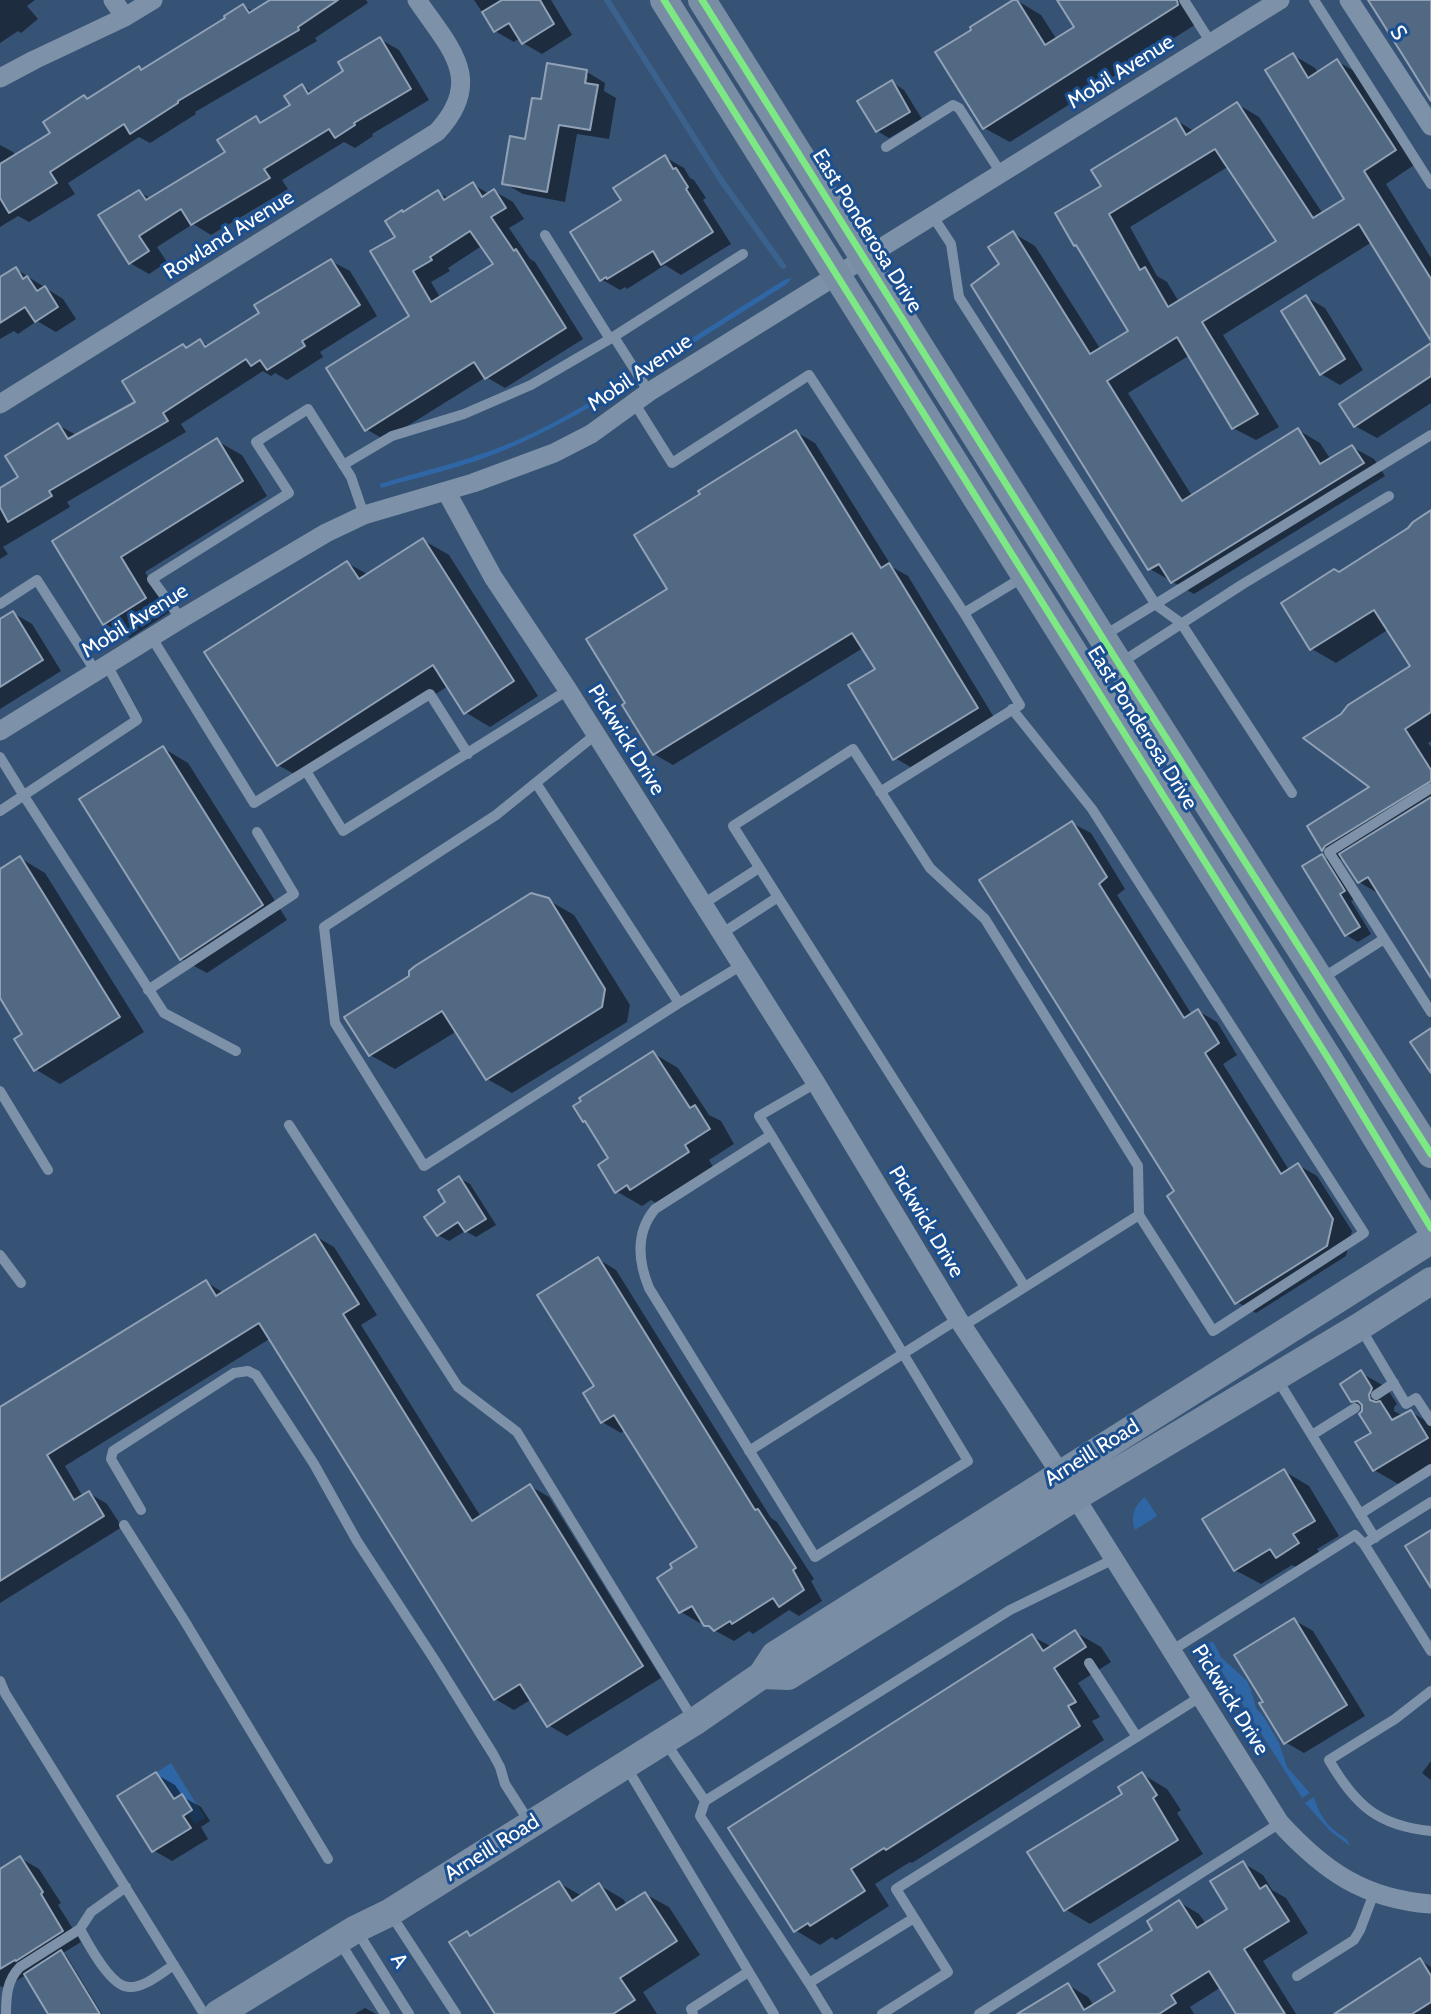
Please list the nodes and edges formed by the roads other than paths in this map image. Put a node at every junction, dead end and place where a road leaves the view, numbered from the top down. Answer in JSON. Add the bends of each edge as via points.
{"nodes":[{"id":1,"x":113,"y":0,"type":"edge"},
{"id":2,"x":153,"y":0,"type":"edge"},
{"id":3,"x":417,"y":0,"type":"edge"},
{"id":4,"x":664,"y":0,"type":"edge"},
{"id":5,"x":702,"y":0,"type":"edge"},
{"id":6,"x":1184,"y":0,"type":"edge"},
{"id":7,"x":1280,"y":0,"type":"edge"},
{"id":8,"x":1314,"y":0,"type":"edge"},
{"id":9,"x":1349,"y":0,"type":"edge"},
{"id":10,"x":125,"y":17,"type":"junction"},
{"id":11,"x":1211,"y":43,"type":"junction"},
{"id":12,"x":0,"y":78,"type":"edge"},
{"id":13,"x":1431,"y":126,"type":"edge"},
{"id":14,"x":886,"y":147,"type":"dead end"},
{"id":15,"x":1001,"y":173,"type":"junction"},
{"id":16,"x":1431,"y":184,"type":"edge"},
{"id":17,"x":932,"y":215,"type":"junction"},
{"id":18,"x":545,"y":235,"type":"dead end"},
{"id":19,"x":743,"y":254,"type":"dead end"},
{"id":20,"x":864,"y":258,"type":"junction"},
{"id":21,"x":837,"y":275,"type":"junction"},
{"id":22,"x":612,"y":338,"type":"junction"},
{"id":23,"x":642,"y":398,"type":"junction"},
{"id":24,"x":0,"y":404,"type":"edge"},
{"id":25,"x":1431,"y":435,"type":"edge"},
{"id":26,"x":343,"y":465,"type":"junction"},
{"id":27,"x":446,"y":491,"type":"junction"},
{"id":28,"x":1389,"y":496,"type":"dead end"},
{"id":29,"x":364,"y":515,"type":"junction"},
{"id":30,"x":1026,"y":576,"type":"junction"},
{"id":31,"x":0,"y":604,"type":"edge"},
{"id":32,"x":1156,"y":605,"type":"junction"},
{"id":33,"x":964,"y":613,"type":"junction"},
{"id":34,"x":181,"y":620,"type":"junction"},
{"id":35,"x":1181,"y":623,"type":"junction"},
{"id":36,"x":1102,"y":637,"type":"junction"},
{"id":37,"x":152,"y":638,"type":"junction"},
{"id":38,"x":1119,"y":664,"type":"junction"},
{"id":39,"x":102,"y":668,"type":"junction"},
{"id":40,"x":568,"y":690,"type":"junction"},
{"id":41,"x":1012,"y":709,"type":"junction"},
{"id":42,"x":0,"y":731,"type":"edge"},
{"id":43,"x":596,"y":734,"type":"junction"},
{"id":44,"x":468,"y":754,"type":"junction"},
{"id":45,"x":0,"y":757,"type":"edge"},
{"id":46,"x":306,"y":771,"type":"junction"},
{"id":47,"x":536,"y":783,"type":"junction"},
{"id":48,"x":1431,"y":788,"type":"edge"},
{"id":49,"x":880,"y":792,"type":"junction"},
{"id":50,"x":1292,"y":793,"type":"dead end"},
{"id":51,"x":23,"y":796,"type":"junction"},
{"id":52,"x":0,"y":811,"type":"edge"},
{"id":53,"x":257,"y":832,"type":"dead end"},
{"id":54,"x":759,"y":867,"type":"junction"},
{"id":55,"x":778,"y":897,"type":"junction"},
{"id":56,"x":703,"y":904,"type":"junction"},
{"id":57,"x":721,"y":934,"type":"junction"},
{"id":58,"x":1384,"y":939,"type":"junction"},
{"id":59,"x":742,"y":965,"type":"junction"},
{"id":60,"x":1321,"y":979,"type":"junction"},
{"id":61,"x":148,"y":990,"type":"junction"},
{"id":62,"x":679,"y":1003,"type":"junction"},
{"id":63,"x":1431,"y":1012,"type":"edge"},
{"id":64,"x":236,"y":1051,"type":"dead end"},
{"id":65,"x":816,"y":1083,"type":"junction"},
{"id":66,"x":0,"y":1091,"type":"edge"},
{"id":67,"x":289,"y":1125,"type":"dead end"},
{"id":68,"x":771,"y":1135,"type":"junction"},
{"id":69,"x":1431,"y":1154,"type":"edge"},
{"id":70,"x":48,"y":1170,"type":"dead end"},
{"id":71,"x":1139,"y":1215,"type":"junction"},
{"id":72,"x":1431,"y":1228,"type":"edge"},
{"id":73,"x":1431,"y":1240,"type":"edge"},
{"id":74,"x":0,"y":1255,"type":"edge"},
{"id":75,"x":1431,"y":1281,"type":"edge"},
{"id":76,"x":21,"y":1283,"type":"dead end"},
{"id":77,"x":1025,"y":1287,"type":"junction"},
{"id":78,"x":960,"y":1323,"type":"junction"},
{"id":79,"x":1359,"y":1326,"type":"junction"},
{"id":80,"x":902,"y":1353,"type":"junction"},
{"id":81,"x":1276,"y":1377,"type":"junction"},
{"id":82,"x":1394,"y":1383,"type":"junction"},
{"id":83,"x":1376,"y":1395,"type":"dead end"},
{"id":84,"x":1355,"y":1408,"type":"dead end"},
{"id":85,"x":1431,"y":1421,"type":"edge"},
{"id":86,"x":1312,"y":1435,"type":"junction"},
{"id":87,"x":749,"y":1451,"type":"junction"},
{"id":88,"x":1431,"y":1469,"type":"edge"},
{"id":89,"x":1068,"y":1485,"type":"junction"},
{"id":90,"x":1431,"y":1502,"type":"edge"},
{"id":91,"x":141,"y":1510,"type":"dead end"},
{"id":92,"x":1360,"y":1514,"type":"junction"},
{"id":93,"x":124,"y":1525,"type":"dead end"},
{"id":94,"x":1375,"y":1538,"type":"junction"},
{"id":95,"x":1364,"y":1544,"type":"junction"},
{"id":96,"x":1114,"y":1559,"type":"junction"},
{"id":97,"x":1171,"y":1651,"type":"junction"},
{"id":98,"x":1431,"y":1651,"type":"edge"},
{"id":99,"x":1089,"y":1663,"type":"dead end"},
{"id":100,"x":0,"y":1681,"type":"edge"},
{"id":101,"x":1431,"y":1691,"type":"edge"},
{"id":102,"x":1200,"y":1697,"type":"junction"},
{"id":103,"x":694,"y":1722,"type":"junction"},
{"id":104,"x":1137,"y":1737,"type":"junction"},
{"id":105,"x":665,"y":1740,"type":"junction"},
{"id":106,"x":625,"y":1765,"type":"junction"},
{"id":107,"x":705,"y":1801,"type":"junction"},
{"id":108,"x":1280,"y":1823,"type":"junction"},
{"id":109,"x":531,"y":1824,"type":"junction"},
{"id":110,"x":1431,"y":1831,"type":"edge"},
{"id":111,"x":328,"y":1859,"type":"dead end"},
{"id":112,"x":126,"y":1887,"type":"junction"},
{"id":113,"x":1374,"y":1893,"type":"junction"},
{"id":114,"x":1431,"y":1904,"type":"edge"},
{"id":115,"x":389,"y":1913,"type":"junction"},
{"id":116,"x":914,"y":1918,"type":"junction"},
{"id":117,"x":80,"y":1929,"type":"junction"},
{"id":118,"x":347,"y":1935,"type":"junction"},
{"id":119,"x":174,"y":1965,"type":"junction"},
{"id":120,"x":748,"y":1972,"type":"junction"},
{"id":121,"x":1297,"y":1976,"type":"dead end"},
{"id":122,"x":809,"y":1983,"type":"junction"},
{"id":123,"x":692,"y":2012,"type":"edge"},
{"id":124,"x":6,"y":2014,"type":"edge"},
{"id":125,"x":204,"y":2014,"type":"edge"},
{"id":126,"x":218,"y":2014,"type":"edge"},
{"id":127,"x":385,"y":2014,"type":"edge"},
{"id":128,"x":409,"y":2014,"type":"edge"},
{"id":129,"x":456,"y":2014,"type":"edge"},
{"id":130,"x":775,"y":2014,"type":"edge"},
{"id":131,"x":828,"y":2014,"type":"edge"},
{"id":132,"x":882,"y":2014,"type":"edge"},
{"id":133,"x":979,"y":2014,"type":"edge"}],
"edges":[{"from":1,"to":10,"type":"street"},
{"from":2,"to":10,"type":"street"},
{"from":3,"to":24,"type":"street","name":"Rowland Avenue","via":[[456,58],[460,73],[459,100],[437,132]]},
{"from":4,"to":21,"type":"main road","name":"East Ponderosa Drive"},
{"from":5,"to":20,"type":"main road","name":"East Ponderosa Drive"},
{"from":6,"to":11,"type":"lane"},
{"from":7,"to":11,"type":"street","name":"Mobil Avenue"},
{"from":8,"to":16,"type":"lane"},
{"from":9,"to":13,"type":"street","name":"S"},
{"from":10,"to":12,"type":"street"},
{"from":11,"to":15,"type":"street","name":"Mobil Avenue"},
{"from":14,"to":15,"type":"lane","via":[[953,105]]},
{"from":15,"to":17,"type":"street","name":"Mobil Avenue"},
{"from":17,"to":20,"type":"street","name":"Mobil Avenue"},
{"from":17,"to":32,"type":"lane","via":[[951,244],[959,297]]},
{"from":18,"to":22,"type":"lane"},
{"from":19,"to":22,"type":"lane"},
{"from":20,"to":21,"type":"street","name":"Mobil Avenue"},
{"from":20,"to":36,"type":"main road","name":"East Ponderosa Drive"},
{"from":21,"to":23,"type":"street","name":"Mobil Avenue"},
{"from":21,"to":30,"type":"main road","name":"East Ponderosa Drive"},
{"from":22,"to":23,"type":"lane"},
{"from":22,"to":26,"type":"lane","via":[[531,384],[464,414],[392,436]]},
{"from":23,"to":27,"type":"street","name":"Mobil Avenue","via":[[554,453]]},
{"from":23,"to":33,"type":"lane","via":[[672,463],[809,375]]},
{"from":25,"to":32,"type":"lane"},
{"from":26,"to":29,"type":"lane"},
{"from":26,"to":34,"type":"lane","via":[[308,409],[256,442],[289,493],[152,579]]},
{"from":27,"to":29,"type":"street","name":"Mobil Avenue"},
{"from":27,"to":40,"type":"street","name":"Pickwick Drive","via":[[493,577]]},
{"from":28,"to":35,"type":"lane"},
{"from":29,"to":34,"type":"street","name":"Mobil Avenue"},
{"from":30,"to":33,"type":"lane"},
{"from":30,"to":72,"type":"main road","name":"East Ponderosa Drive"},
{"from":31,"to":39,"type":"lane","via":[[37,580]]},
{"from":32,"to":35,"type":"lane"},
{"from":32,"to":36,"type":"lane"},
{"from":33,"to":41,"type":"lane","via":[[1020,705]]},
{"from":34,"to":37,"type":"street","name":"Mobil Avenue"},
{"from":35,"to":38,"type":"lane"},
{"from":35,"to":50,"type":"lane"},
{"from":36,"to":38,"type":"main road","name":"East Ponderosa Drive"},
{"from":37,"to":39,"type":"street","name":"Mobil Avenue"},
{"from":37,"to":46,"type":"lane","via":[[254,803]]},
{"from":38,"to":60,"type":"main road","name":"East Ponderosa Drive"},
{"from":39,"to":42,"type":"street","name":"Mobil Avenue"},
{"from":39,"to":51,"type":"lane","via":[[136,720]]},
{"from":40,"to":43,"type":"street","name":"Pickwick Drive"},
{"from":40,"to":44,"type":"lane"},
{"from":41,"to":49,"type":"lane"},
{"from":41,"to":71,"type":"lane","via":[[1092,809],[1364,1233],[1213,1331]]},
{"from":43,"to":47,"type":"lane"},
{"from":43,"to":56,"type":"street","name":"Pickwick Drive"},
{"from":44,"to":46,"type":"lane","via":[[430,694]]},
{"from":44,"to":46,"type":"lane","via":[[343,831]]},
{"from":45,"to":51,"type":"lane"},
{"from":47,"to":62,"type":"lane"},
{"from":47,"to":62,"type":"lane","via":[[496,815],[324,927],[335,1023],[424,1166]]},
{"from":48,"to":58,"type":"lane","via":[[1329,852]]},
{"from":49,"to":54,"type":"lane","via":[[853,749],[733,826]]},
{"from":49,"to":71,"type":"lane","via":[[930,868],[985,919],[1138,1166]]},
{"from":51,"to":52,"type":"lane"},
{"from":51,"to":61,"type":"lane"},
{"from":53,"to":61,"type":"lane","via":[[294,894]]},
{"from":54,"to":55,"type":"lane"},
{"from":54,"to":56,"type":"lane"},
{"from":55,"to":57,"type":"lane"},
{"from":55,"to":77,"type":"lane"},
{"from":56,"to":57,"type":"street","name":"Pickwick Drive"},
{"from":57,"to":59,"type":"street","name":"Pickwick Drive"},
{"from":58,"to":60,"type":"lane"},
{"from":58,"to":63,"type":"lane"},
{"from":59,"to":62,"type":"lane"},
{"from":59,"to":65,"type":"street","name":"Pickwick Drive"},
{"from":60,"to":69,"type":"main road","name":"East Ponderosa Drive"},
{"from":61,"to":64,"type":"lane","via":[[164,1013]]},
{"from":65,"to":68,"type":"lane","via":[[759,1116]]},
{"from":65,"to":78,"type":"street","name":"Pickwick Drive"},
{"from":66,"to":70,"type":"lane"},
{"from":67,"to":103,"type":"lane","via":[[458,1387],[517,1432]]},
{"from":68,"to":80,"type":"lane"},
{"from":68,"to":87,"type":"lane","via":[[655,1209],[640,1238],[649,1288]]},
{"from":71,"to":77,"type":"lane"},
{"from":73,"to":89,"type":"main road","name":"Arneill Road"},
{"from":74,"to":76,"type":"lane"},
{"from":75,"to":79,"type":"main road","name":"Arneill Road"},
{"from":77,"to":78,"type":"lane"},
{"from":78,"to":80,"type":"lane"},
{"from":78,"to":89,"type":"street","name":"Pickwick Drive"},
{"from":79,"to":81,"type":"main road","name":"Arneill Road"},
{"from":79,"to":82,"type":"lane"},
{"from":80,"to":87,"type":"lane"},
{"from":80,"to":87,"type":"lane","via":[[968,1461],[815,1557]]},
{"from":81,"to":86,"type":"lane"},
{"from":81,"to":89,"type":"main road","name":"Arneill Road"},
{"from":82,"to":83,"type":"lane"},
{"from":82,"to":85,"type":"lane","via":[[1406,1404],[1416,1398]]},
{"from":84,"to":86,"type":"lane"},
{"from":86,"to":92,"type":"lane"},
{"from":88,"to":92,"type":"lane"},
{"from":89,"to":96,"type":"street","name":"Pickwick Drive"},
{"from":89,"to":103,"type":"main road","name":"Arneill Road","via":[[788,1676],[762,1675]]},
{"from":90,"to":94,"type":"lane"},
{"from":91,"to":109,"type":"lane","via":[[111,1459],[113,1451],[234,1373],[256,1375],[486,1742]]},
{"from":92,"to":94,"type":"lane"},
{"from":93,"to":111,"type":"lane"},
{"from":94,"to":95,"type":"lane"},
{"from":95,"to":97,"type":"lane","via":[[1355,1535]]},
{"from":95,"to":98,"type":"lane"},
{"from":96,"to":97,"type":"street","name":"Pickwick Drive"},
{"from":96,"to":107,"type":"lane","via":[[1010,1610]]},
{"from":97,"to":102,"type":"street","name":"Pickwick Drive"},
{"from":99,"to":104,"type":"lane"},
{"from":100,"to":112,"type":"lane"},
{"from":101,"to":110,"type":"lane","via":[[1329,1760],[1344,1786],[1364,1806],[1391,1822]]},
{"from":102,"to":104,"type":"lane"},
{"from":102,"to":108,"type":"street","name":"Pickwick Drive"},
{"from":103,"to":105,"type":"main road","name":"Arneill Road"},
{"from":104,"to":116,"type":"lane","via":[[896,1889]]},
{"from":105,"to":106,"type":"main road","name":"Arneill Road"},
{"from":105,"to":107,"type":"lane"},
{"from":106,"to":109,"type":"main road","name":"Arneill Road"},
{"from":106,"to":120,"type":"lane"},
{"from":107,"to":122,"type":"lane","via":[[700,1816]]},
{"from":108,"to":113,"type":"street","name":"Pickwick Drive","via":[[1320,1863]]},
{"from":108,"to":133,"type":"lane"},
{"from":109,"to":115,"type":"main road","name":"Arneill Road"},
{"from":112,"to":117,"type":"lane","via":[[91,1912]]},
{"from":112,"to":119,"type":"lane"},
{"from":113,"to":114,"type":"street","name":"Pickwick Drive"},
{"from":113,"to":121,"type":"lane","via":[[1354,1940]]},
{"from":115,"to":118,"type":"main road","name":"Arneill Road"},
{"from":115,"to":129,"type":"lane"},
{"from":116,"to":122,"type":"lane"},
{"from":116,"to":132,"type":"lane","via":[[948,1972]]},
{"from":117,"to":119,"type":"lane","via":[[121,1985],[143,1984]]},
{"from":117,"to":124,"type":"lane","via":[[14,1973]]},
{"from":118,"to":126,"type":"main road","name":"Arneill Road"},
{"from":118,"to":127,"type":"lane"},
{"from":118,"to":128,"type":"lane","name":"A"},
{"from":119,"to":125,"type":"lane"},
{"from":120,"to":123,"type":"lane"},
{"from":120,"to":130,"type":"lane"},
{"from":122,"to":131,"type":"lane"}]}
